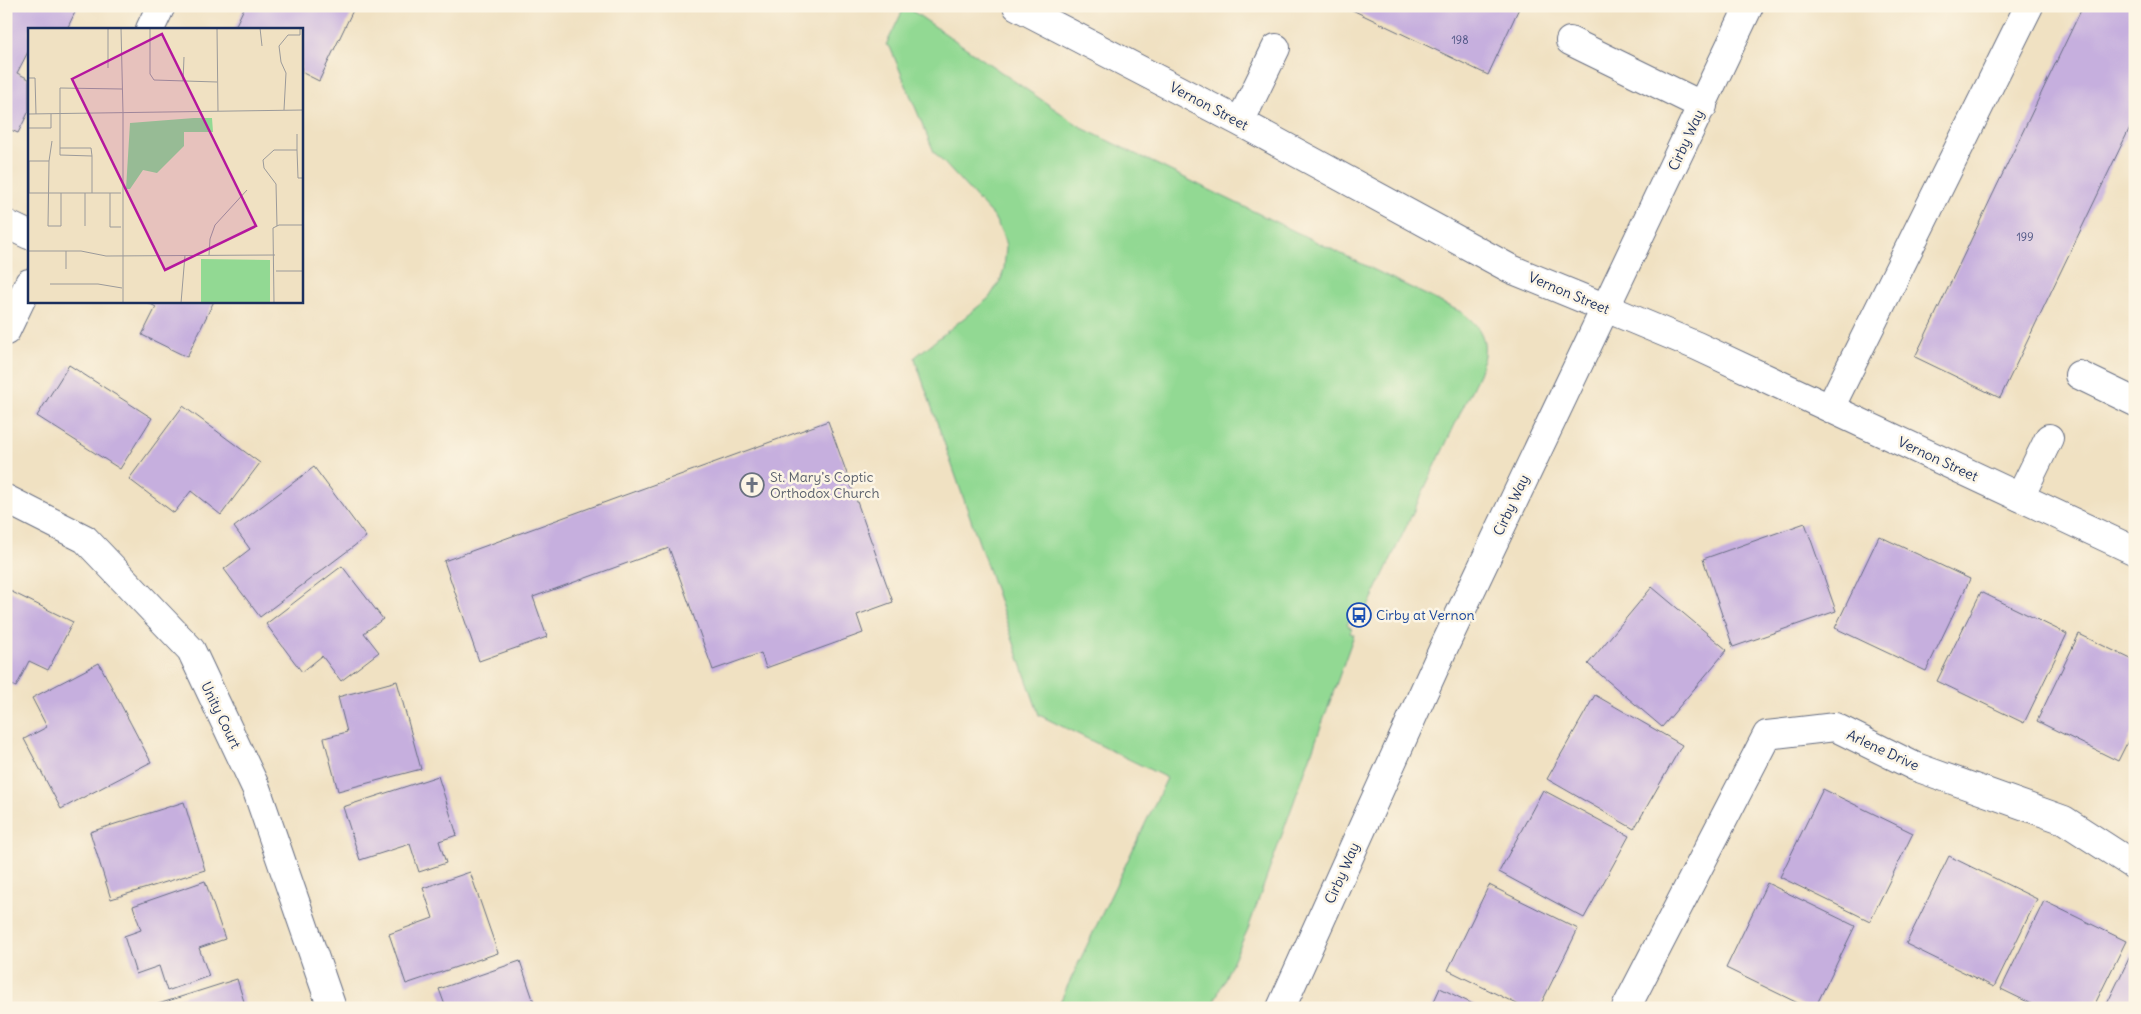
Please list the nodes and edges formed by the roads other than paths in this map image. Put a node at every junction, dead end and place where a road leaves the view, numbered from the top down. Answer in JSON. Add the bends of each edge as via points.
{"nodes":[{"id":1,"x":161,"y":6,"type":"edge"},
{"id":2,"x":1017,"y":6,"type":"edge"},
{"id":3,"x":1749,"y":6,"type":"edge"},
{"id":4,"x":2029,"y":6,"type":"edge"},
{"id":5,"x":150,"y":28,"type":"edge"},
{"id":6,"x":1570,"y":41,"type":"dead end"},
{"id":7,"x":1276,"y":48,"type":"dead end"},
{"id":8,"x":1703,"y":106,"type":"junction"},
{"id":9,"x":1240,"y":122,"type":"junction"},
{"id":10,"x":6,"y":224,"type":"edge"},
{"id":11,"x":28,"y":235,"type":"edge"},
{"id":12,"x":28,"y":285,"type":"edge"},
{"id":13,"x":1606,"y":308,"type":"junction"},
{"id":14,"x":6,"y":331,"type":"edge"},
{"id":15,"x":2079,"y":375,"type":"dead end"},
{"id":16,"x":2135,"y":402,"type":"edge"},
{"id":17,"x":1830,"y":408,"type":"junction"},
{"id":18,"x":2049,"y":438,"type":"dead end"},
{"id":19,"x":2020,"y":497,"type":"junction"},
{"id":20,"x":6,"y":498,"type":"edge"},
{"id":21,"x":2135,"y":551,"type":"edge"},
{"id":22,"x":2135,"y":866,"type":"edge"},
{"id":23,"x":1635,"y":1005,"type":"edge"},
{"id":24,"x":332,"y":1008,"type":"edge"},
{"id":25,"x":1281,"y":1008,"type":"edge"}],
"edges":[{"from":1,"to":5,"type":"street"},
{"from":2,"to":9,"type":"street","name":"Vernon Street"},
{"from":3,"to":8,"type":"street","name":"Cirby Way"},
{"from":4,"to":17,"type":"street"},
{"from":6,"to":8,"type":"street"},
{"from":7,"to":9,"type":"street"},
{"from":8,"to":13,"type":"street","name":"Cirby Way"},
{"from":9,"to":13,"type":"street","name":"Vernon Street","via":[[1511,269]]},
{"from":10,"to":11,"type":"street"},
{"from":12,"to":14,"type":"street"},
{"from":13,"to":17,"type":"street","name":"Vernon Street"},
{"from":13,"to":25,"type":"street","name":"Cirby Way","via":[[1444,647]]},
{"from":15,"to":16,"type":"street"},
{"from":17,"to":19,"type":"street","name":"Vernon Street"},
{"from":18,"to":19,"type":"street"},
{"from":19,"to":21,"type":"street","name":"Vernon Street"},
{"from":20,"to":24,"type":"street","name":"Unity Court","via":[[85,539],[191,650],[256,788]]},
{"from":22,"to":23,"type":"street","name":"Arlene Drive","via":[[2064,820],[1916,767],[1835,727],[1767,735]]}]}
